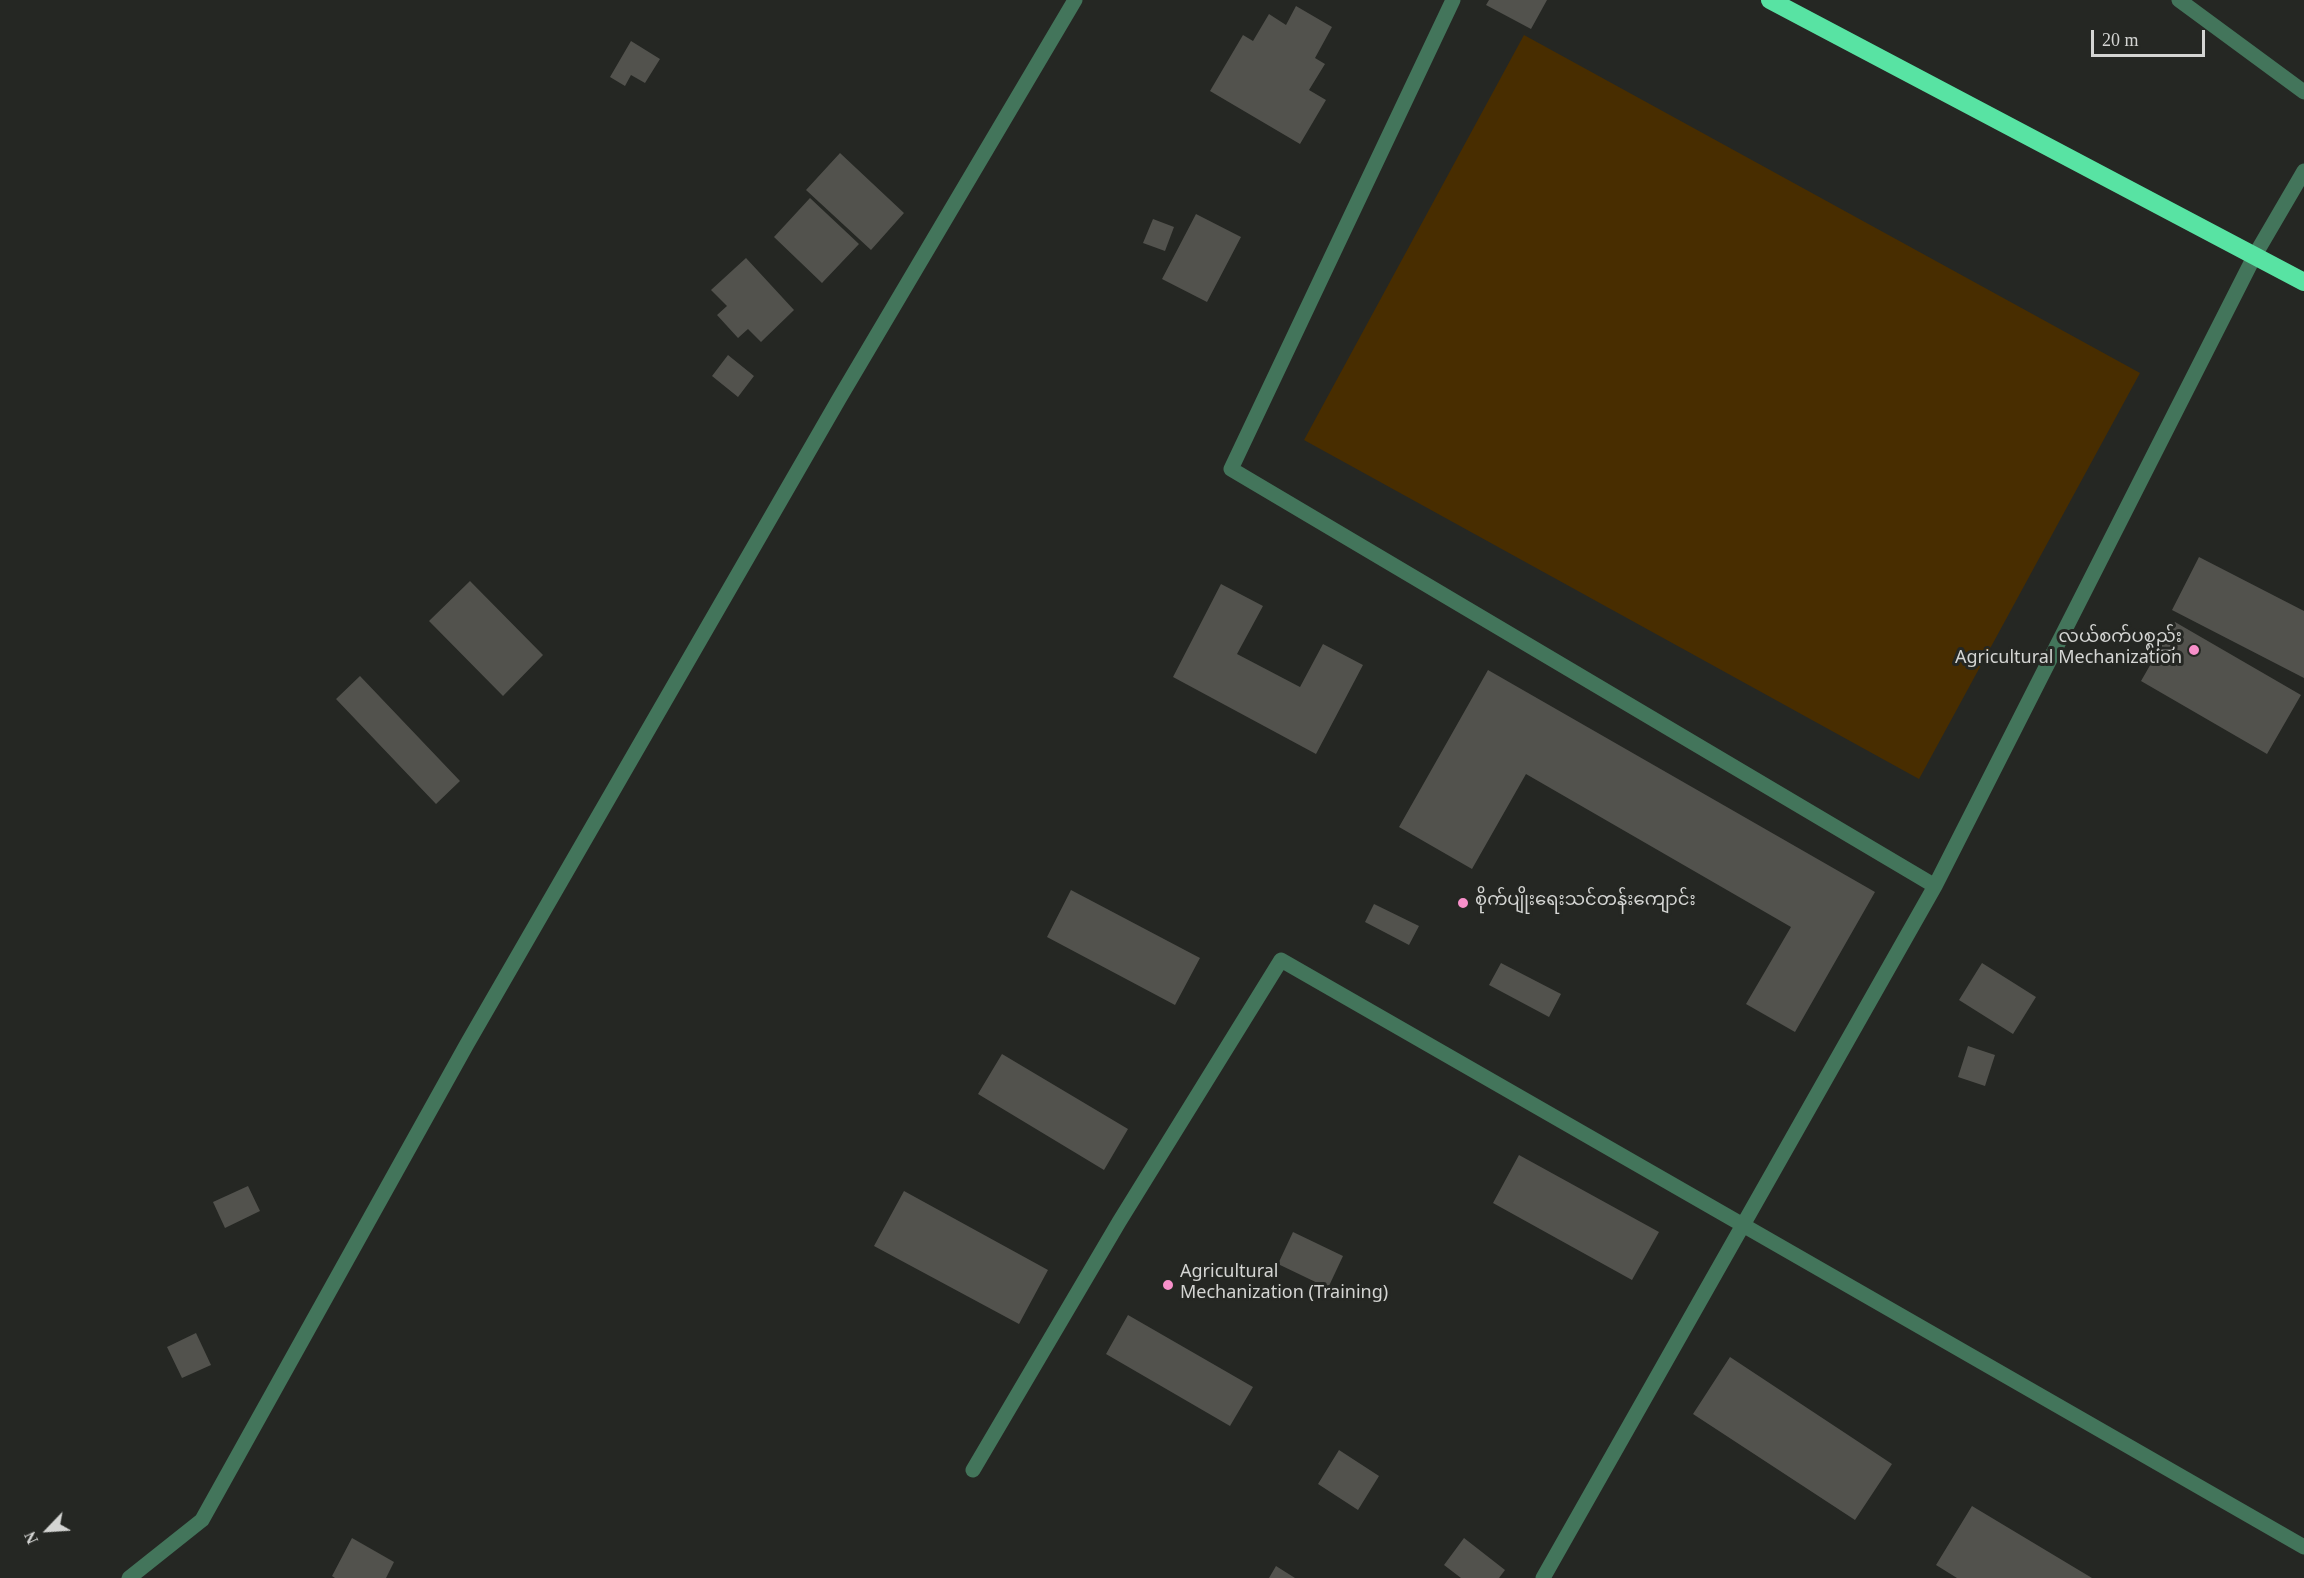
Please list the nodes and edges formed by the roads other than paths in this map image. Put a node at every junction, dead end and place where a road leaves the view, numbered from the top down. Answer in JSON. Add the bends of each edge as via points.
{"nodes":[{"id":1,"x":1075,"y":0,"type":"edge"},
{"id":2,"x":1453,"y":0,"type":"edge"},
{"id":3,"x":1770,"y":0,"type":"edge"},
{"id":4,"x":2179,"y":0,"type":"edge"},
{"id":5,"x":2304,"y":92,"type":"edge"},
{"id":6,"x":2304,"y":171,"type":"edge"},
{"id":7,"x":2255,"y":255,"type":"junction"},
{"id":8,"x":2304,"y":282,"type":"edge"},
{"id":9,"x":1935,"y":886,"type":"junction"},
{"id":10,"x":1744,"y":1226,"type":"junction"},
{"id":11,"x":973,"y":1470,"type":"dead end"},
{"id":12,"x":2304,"y":1547,"type":"edge"},
{"id":13,"x":129,"y":1578,"type":"edge"},
{"id":14,"x":1543,"y":1578,"type":"edge"}],
"edges":[{"from":1,"to":13,"type":"street","via":[[839,399],[467,1044],[202,1520]]},
{"from":2,"to":9,"type":"street","via":[[1231,469]]},
{"from":3,"to":7,"type":"highway"},
{"from":4,"to":5,"type":"street"},
{"from":6,"to":7,"type":"street"},
{"from":7,"to":8,"type":"highway"},
{"from":7,"to":9,"type":"street"},
{"from":9,"to":10,"type":"street"},
{"from":10,"to":11,"type":"street","via":[[1281,960],[1119,1222]]},
{"from":10,"to":12,"type":"street"},
{"from":10,"to":14,"type":"street"}]}
